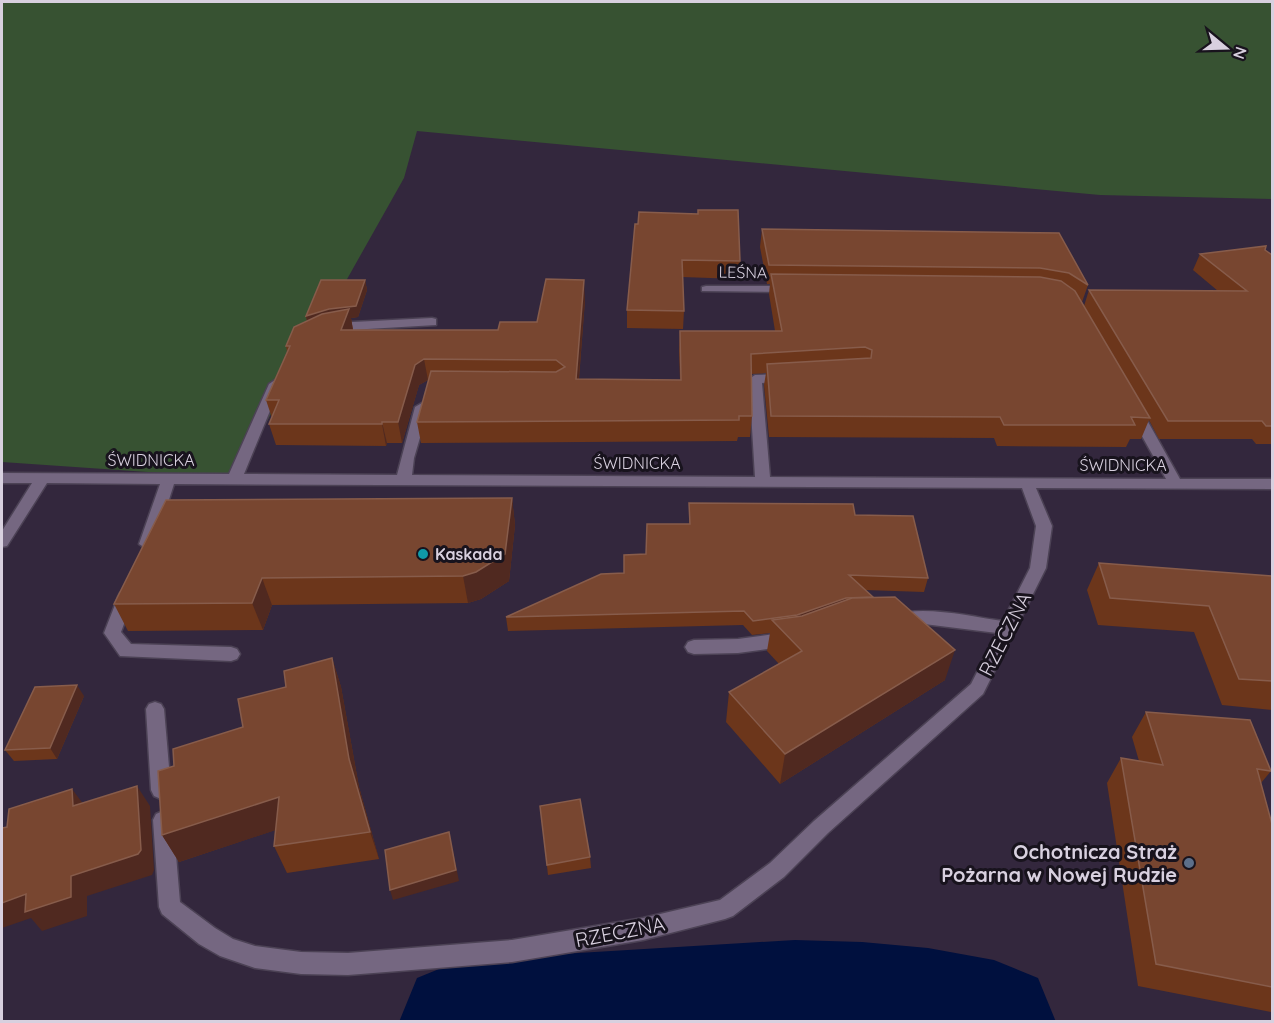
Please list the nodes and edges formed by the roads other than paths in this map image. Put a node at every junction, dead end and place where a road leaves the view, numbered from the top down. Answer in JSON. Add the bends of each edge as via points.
{"nodes":[{"id":1,"x":706,"y":288,"type":"dead end"},
{"id":2,"x":800,"y":290,"type":"edge"},
{"id":3,"x":432,"y":322,"type":"dead end"},
{"id":4,"x":317,"y":330,"type":"edge"},
{"id":5,"x":282,"y":367,"type":"edge"},
{"id":6,"x":802,"y":377,"type":"edge"},
{"id":7,"x":425,"y":397,"type":"edge"},
{"id":8,"x":1129,"y":400,"type":"edge"},
{"id":9,"x":43,"y":477,"type":"junction"},
{"id":10,"x":2,"y":478,"type":"edge"},
{"id":11,"x":169,"y":478,"type":"junction"},
{"id":12,"x":235,"y":478,"type":"junction"},
{"id":13,"x":404,"y":479,"type":"junction"},
{"id":14,"x":763,"y":482,"type":"junction"},
{"id":15,"x":1027,"y":483,"type":"junction"},
{"id":16,"x":1176,"y":484,"type":"junction"},
{"id":17,"x":1272,"y":484,"type":"edge"},
{"id":18,"x":2,"y":542,"type":"edge"},
{"id":19,"x":141,"y":560,"type":"edge"},
{"id":20,"x":132,"y":581,"type":"edge"},
{"id":21,"x":878,"y":620,"type":"edge"},
{"id":22,"x":1008,"y":628,"type":"junction"},
{"id":23,"x":805,"y":635,"type":"edge"},
{"id":24,"x":694,"y":647,"type":"dead end"},
{"id":25,"x":231,"y":654,"type":"dead end"},
{"id":26,"x":156,"y":709,"type":"dead end"}],
"edges":[{"from":1,"to":2,"type":"street","name":"LEŚNA"},
{"from":3,"to":4,"type":"street"},
{"from":5,"to":12,"type":"street"},
{"from":6,"to":14,"type":"street","via":[[755,379]]},
{"from":7,"to":13,"type":"street"},
{"from":8,"to":16,"type":"street"},
{"from":9,"to":10,"type":"street","name":"ŚWIDNICKA"},
{"from":9,"to":11,"type":"street","name":"ŚWIDNICKA"},
{"from":9,"to":18,"type":"street"},
{"from":11,"to":12,"type":"street","name":"ŚWIDNICKA"},
{"from":11,"to":19,"type":"street"},
{"from":12,"to":13,"type":"street","name":"ŚWIDNICKA"},
{"from":13,"to":14,"type":"street","name":"ŚWIDNICKA"},
{"from":14,"to":15,"type":"street","name":"ŚWIDNICKA"},
{"from":15,"to":16,"type":"street","name":"ŚWIDNICKA"},
{"from":15,"to":22,"type":"street","name":"RZECZNA","via":[[1044,526],[1038,568]]},
{"from":16,"to":17,"type":"street","name":"ŚWIDNICKA"},
{"from":20,"to":25,"type":"street","via":[[112,633],[126,651]]},
{"from":21,"to":22,"type":"street","via":[[924,618]]},
{"from":22,"to":26,"type":"street","name":"RZECZNA","via":[[977,688],[777,870],[725,909],[643,930],[512,951],[348,964],[301,963],[255,957],[207,936],[170,906]]},
{"from":23,"to":24,"type":"street","via":[[738,646]]}]}
